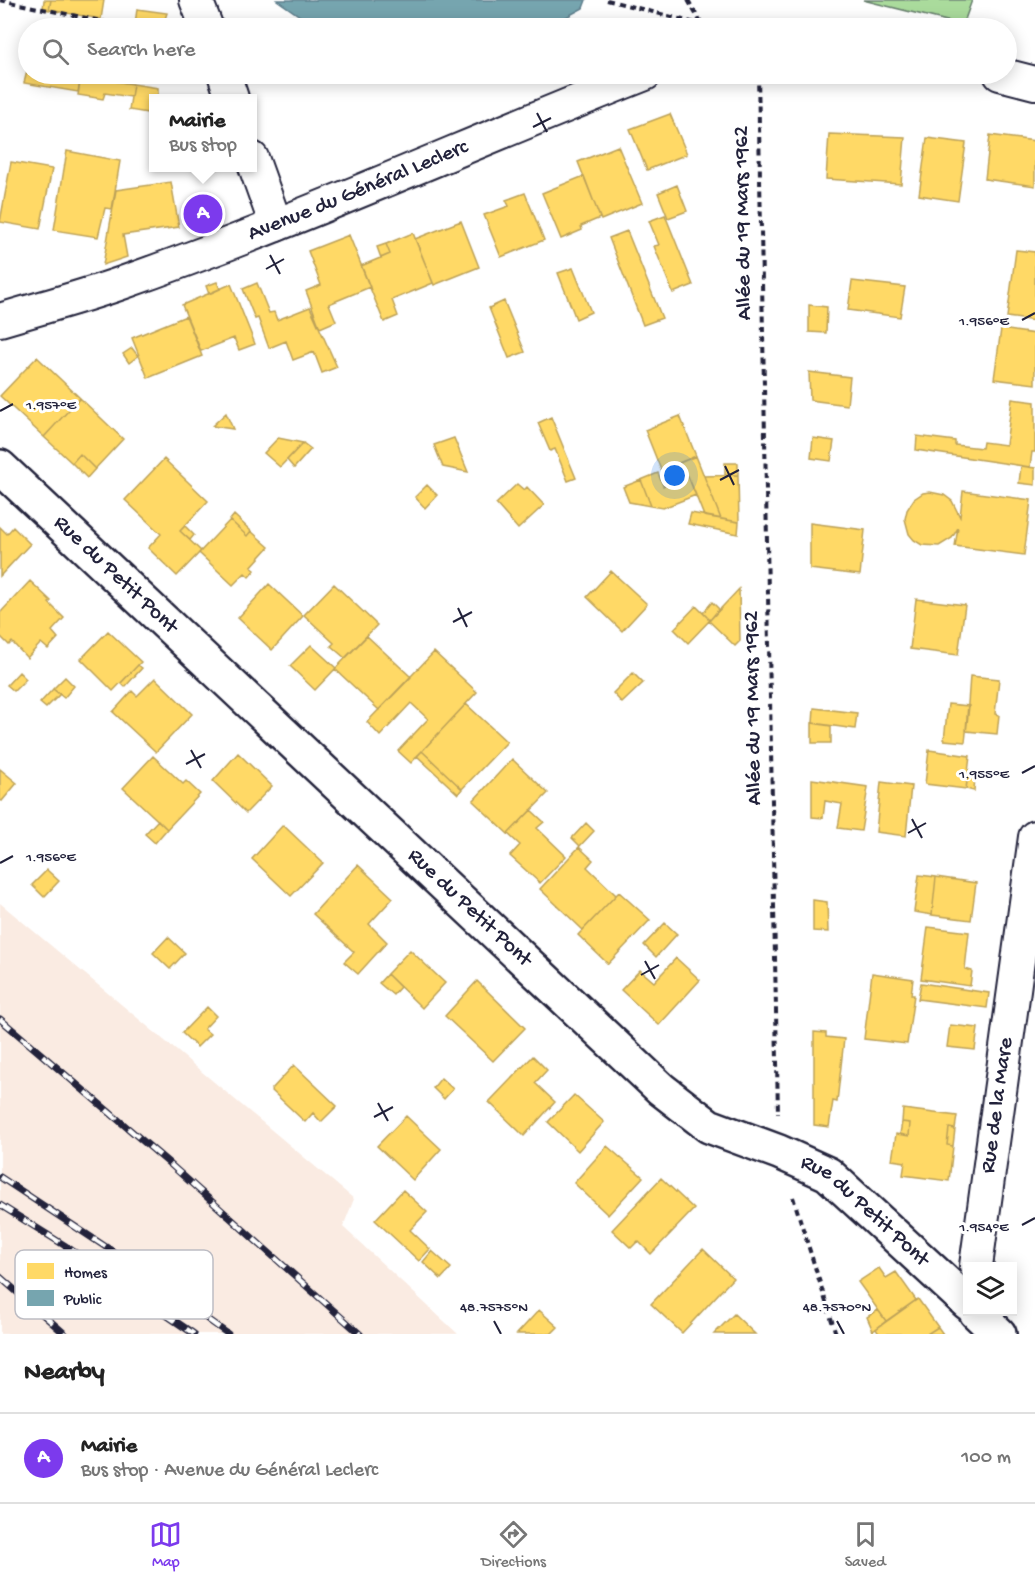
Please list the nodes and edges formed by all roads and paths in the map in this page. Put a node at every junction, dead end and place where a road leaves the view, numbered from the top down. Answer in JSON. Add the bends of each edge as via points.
{"nodes":[{"id":1,"x":0,"y":0,"type":"edge"},
{"id":2,"x":196,"y":0,"type":"edge"},
{"id":3,"x":607,"y":0,"type":"edge"},
{"id":4,"x":688,"y":0,"type":"edge"},
{"id":5,"x":86,"y":18,"type":"edge"},
{"id":6,"x":203,"y":18,"type":"edge"},
{"id":7,"x":675,"y":18,"type":"edge"},
{"id":8,"x":698,"y":18,"type":"edge"},
{"id":9,"x":1017,"y":78,"type":"edge"},
{"id":10,"x":1035,"y":83,"type":"edge"},
{"id":11,"x":620,"y":84,"type":"edge"},
{"id":12,"x":758,"y":84,"type":"edge"},
{"id":13,"x":257,"y":172,"type":"edge"},
{"id":14,"x":276,"y":225,"type":"junction"},
{"id":15,"x":0,"y":320,"type":"edge"},
{"id":16,"x":0,"y":467,"type":"edge"},
{"id":17,"x":1035,"y":837,"type":"edge"},
{"id":18,"x":779,"y":1152,"type":"junction"},
{"id":19,"x":977,"y":1262,"type":"edge"},
{"id":20,"x":963,"y":1298,"type":"edge"},
{"id":21,"x":981,"y":1316,"type":"edge"},
{"id":22,"x":836,"y":1334,"type":"edge"},
{"id":23,"x":999,"y":1334,"type":"edge"}],
"edges":[{"from":1,"to":5,"type":"path"},
{"from":2,"to":6,"type":"street"},
{"from":3,"to":7,"type":"path"},
{"from":4,"to":8,"type":"path"},
{"from":9,"to":10,"type":"street"},
{"from":11,"to":14,"type":"street","name":"Avenue du Général Leclerc"},
{"from":12,"to":18,"type":"path","name":"Allée du 19 Mars 1962"},
{"from":13,"to":14,"type":"street"},
{"from":14,"to":15,"type":"street","name":"Avenue du Général Leclerc","via":[[120,283]]},
{"from":16,"to":18,"type":"street","name":"Rue du Petit Pont","via":[[660,1089],[709,1126]]},
{"from":17,"to":19,"type":"street","name":"Rue de la Mare"},
{"from":18,"to":20,"type":"street","name":"Rue du Petit Pont","via":[[828,1174]]},
{"from":18,"to":22,"type":"path","name":"Allée du 19 Mars 1962"},
{"from":21,"to":23,"type":"street"}]}
